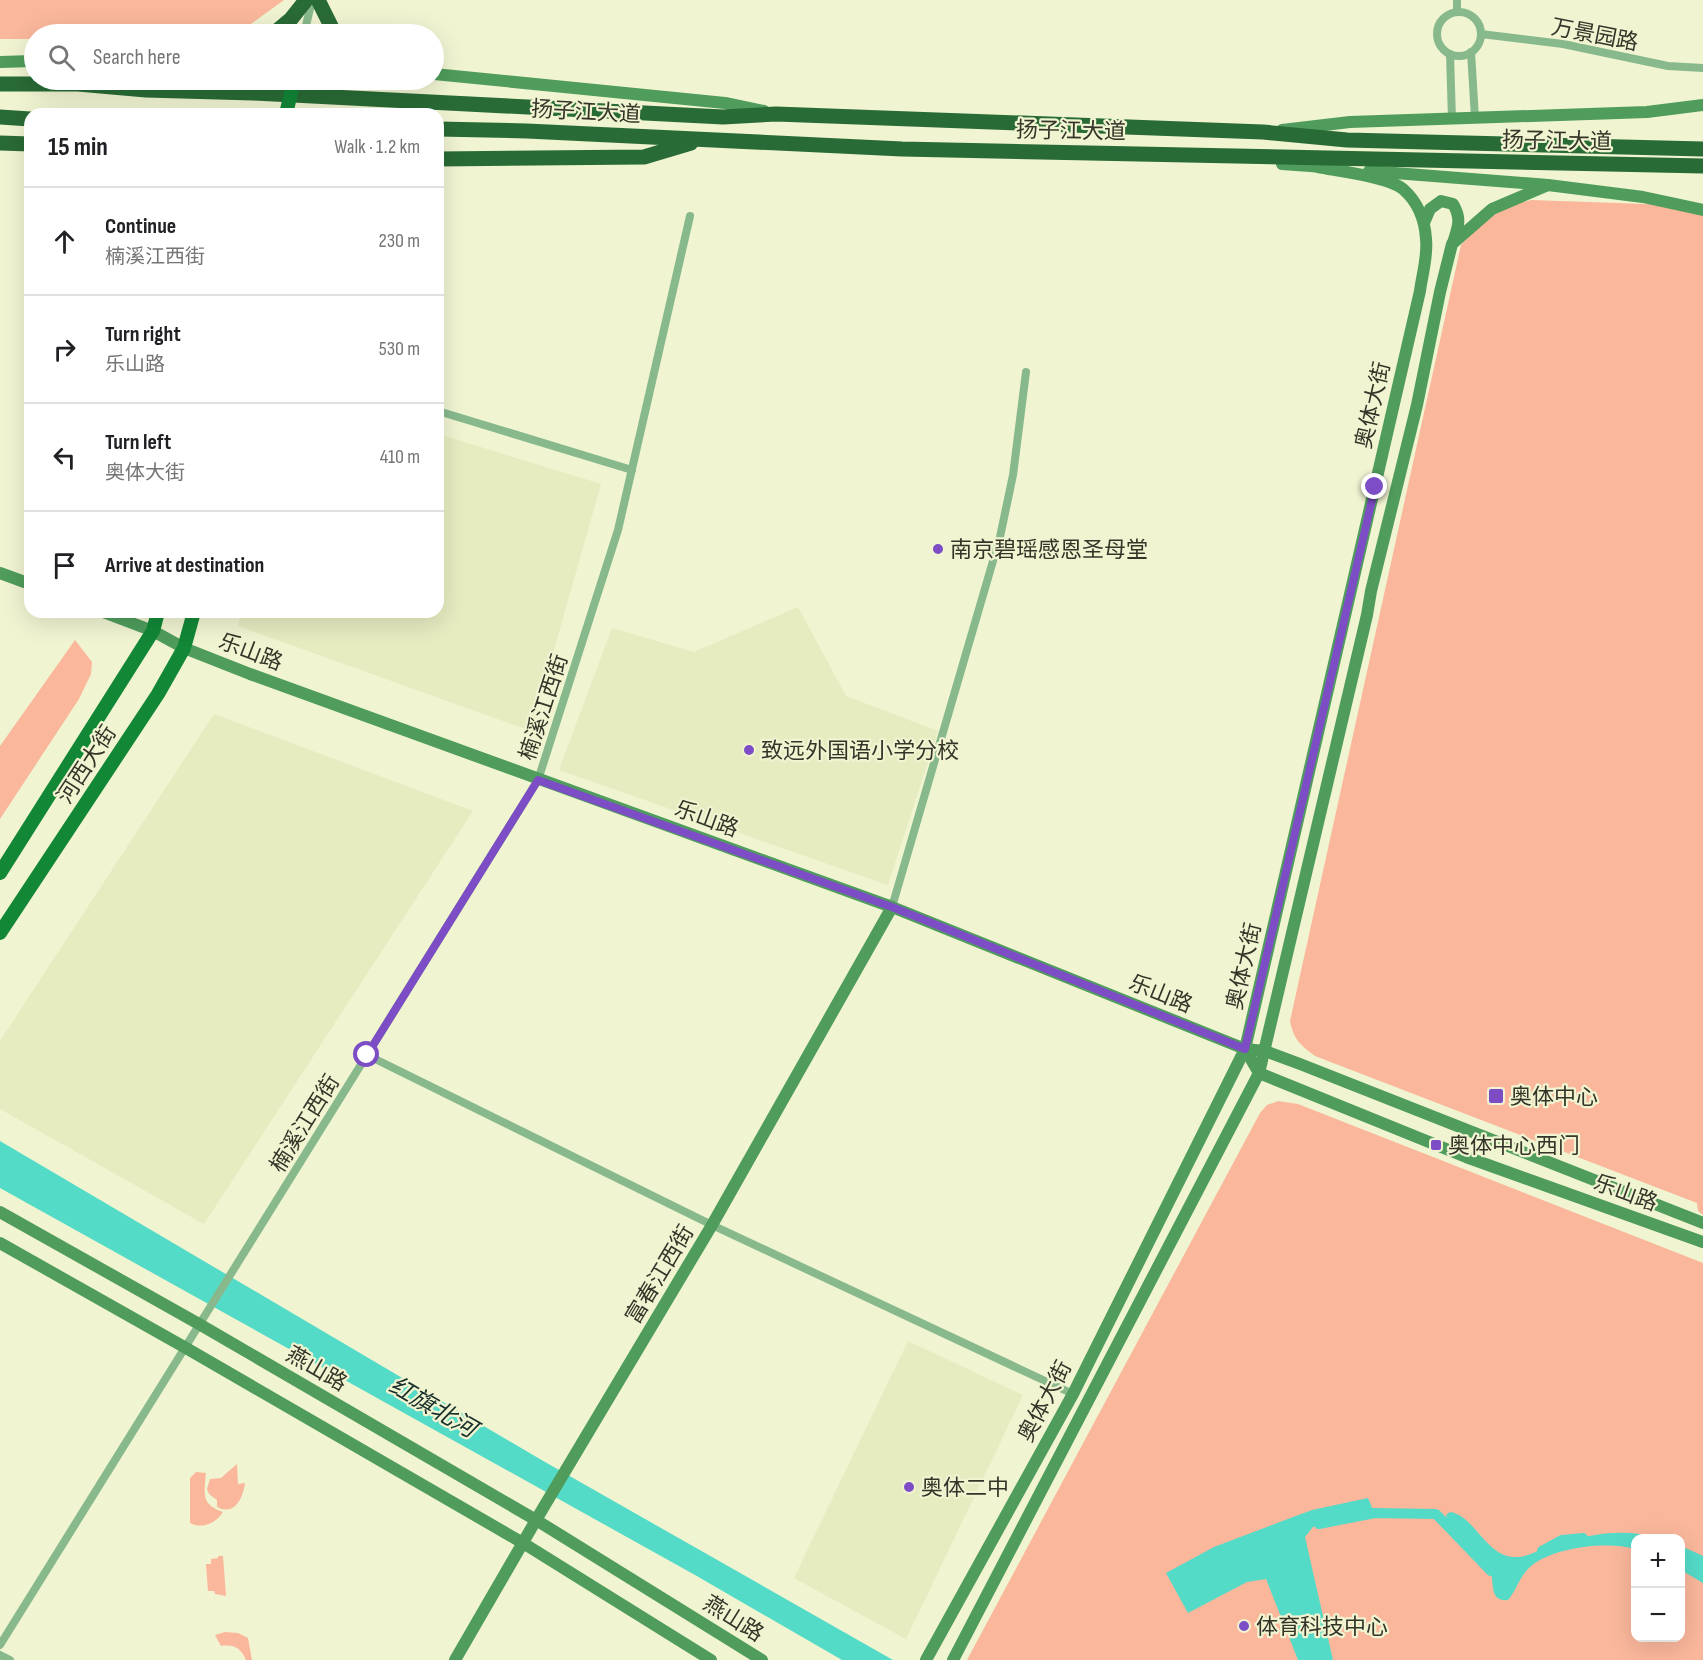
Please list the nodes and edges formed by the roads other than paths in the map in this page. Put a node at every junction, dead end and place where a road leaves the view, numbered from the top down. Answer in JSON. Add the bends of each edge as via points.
{"nodes":[{"id":1,"x":306,"y":0,"type":"edge"},
{"id":2,"x":312,"y":0,"type":"edge"},
{"id":3,"x":318,"y":0,"type":"edge"},
{"id":4,"x":1457,"y":0,"type":"edge"},
{"id":5,"x":1457,"y":12,"type":"junction"},
{"id":6,"x":285,"y":24,"type":"edge"},
{"id":7,"x":306,"y":24,"type":"edge"},
{"id":8,"x":330,"y":24,"type":"edge"},
{"id":9,"x":1481,"y":34,"type":"junction"},
{"id":10,"x":1471,"y":52,"type":"junction"},
{"id":11,"x":1450,"y":54,"type":"junction"},
{"id":12,"x":24,"y":61,"type":"edge"},
{"id":13,"x":0,"y":62,"type":"edge"},
{"id":14,"x":1703,"y":68,"type":"edge"},
{"id":15,"x":444,"y":75,"type":"edge"},
{"id":16,"x":0,"y":77,"type":"edge"},
{"id":17,"x":24,"y":82,"type":"edge"},
{"id":18,"x":0,"y":84,"type":"edge"},
{"id":19,"x":24,"y":84,"type":"edge"},
{"id":20,"x":146,"y":90,"type":"edge"},
{"id":21,"x":292,"y":90,"type":"edge"},
{"id":22,"x":1703,"y":105,"type":"edge"},
{"id":23,"x":287,"y":108,"type":"edge"},
{"id":24,"x":776,"y":114,"type":"junction"},
{"id":25,"x":0,"y":117,"type":"edge"},
{"id":26,"x":1475,"y":118,"type":"junction"},
{"id":27,"x":24,"y":119,"type":"edge"},
{"id":28,"x":1452,"y":120,"type":"junction"},
{"id":29,"x":444,"y":129,"type":"edge"},
{"id":30,"x":1263,"y":132,"type":"junction"},
{"id":31,"x":702,"y":140,"type":"junction"},
{"id":32,"x":0,"y":143,"type":"edge"},
{"id":33,"x":24,"y":144,"type":"edge"},
{"id":34,"x":1703,"y":150,"type":"edge"},
{"id":35,"x":1161,"y":154,"type":"junction"},
{"id":36,"x":444,"y":159,"type":"edge"},
{"id":37,"x":1318,"y":166,"type":"junction"},
{"id":38,"x":1703,"y":166,"type":"edge"},
{"id":39,"x":1548,"y":185,"type":"junction"},
{"id":40,"x":1703,"y":210,"type":"edge"},
{"id":41,"x":690,"y":216,"type":"dead end"},
{"id":42,"x":1424,"y":223,"type":"junction"},
{"id":43,"x":1452,"y":244,"type":"junction"},
{"id":44,"x":1026,"y":372,"type":"dead end"},
{"id":45,"x":444,"y":413,"type":"edge"},
{"id":46,"x":632,"y":470,"type":"junction"},
{"id":47,"x":0,"y":573,"type":"edge"},
{"id":48,"x":24,"y":583,"type":"edge"},
{"id":49,"x":119,"y":618,"type":"edge"},
{"id":50,"x":156,"y":618,"type":"edge"},
{"id":51,"x":192,"y":618,"type":"edge"},
{"id":52,"x":153,"y":631,"type":"junction"},
{"id":53,"x":184,"y":648,"type":"junction"},
{"id":54,"x":538,"y":780,"type":"junction"},
{"id":55,"x":0,"y":873,"type":"edge"},
{"id":56,"x":892,"y":907,"type":"junction"},
{"id":57,"x":0,"y":933,"type":"edge"},
{"id":58,"x":1245,"y":1049,"type":"junction"},
{"id":59,"x":1265,"y":1051,"type":"junction"},
{"id":60,"x":367,"y":1055,"type":"junction"},
{"id":61,"x":1259,"y":1073,"type":"junction"},
{"id":62,"x":0,"y":1212,"type":"edge"},
{"id":63,"x":1703,"y":1223,"type":"edge"},
{"id":64,"x":712,"y":1225,"type":"junction"},
{"id":65,"x":1703,"y":1242,"type":"edge"},
{"id":66,"x":0,"y":1243,"type":"edge"},
{"id":67,"x":199,"y":1324,"type":"junction"},
{"id":68,"x":185,"y":1347,"type":"junction"},
{"id":69,"x":1073,"y":1394,"type":"junction"},
{"id":70,"x":536,"y":1520,"type":"junction"},
{"id":71,"x":523,"y":1543,"type":"junction"},
{"id":72,"x":0,"y":1645,"type":"edge"},
{"id":73,"x":0,"y":1654,"type":"edge"},
{"id":74,"x":9,"y":1660,"type":"edge"},
{"id":75,"x":455,"y":1660,"type":"edge"},
{"id":76,"x":711,"y":1660,"type":"edge"},
{"id":77,"x":762,"y":1660,"type":"edge"},
{"id":78,"x":926,"y":1660,"type":"edge"},
{"id":79,"x":953,"y":1660,"type":"edge"}],
"edges":[{"from":1,"to":6,"type":"highway"},
{"from":2,"to":7,"type":"street"},
{"from":3,"to":8,"type":"highway"},
{"from":4,"to":5,"type":"street"},
{"from":5,"to":9,"type":"street","via":[[1471,15]]},
{"from":5,"to":11,"type":"street","via":[[1444,18],[1437,30],[1440,44]]},
{"from":9,"to":10,"type":"street"},
{"from":9,"to":14,"type":"street","name":"万景园路","via":[[1563,44],[1668,66]]},
{"from":10,"to":11,"type":"street"},
{"from":10,"to":26,"type":"street"},
{"from":11,"to":28,"type":"street"},
{"from":12,"to":13,"type":"street"},
{"from":15,"to":24,"type":"street","name":"扬子江大道","via":[[725,103]]},
{"from":16,"to":17,"type":"highway"},
{"from":18,"to":19,"type":"highway","name":"扬子江大道"},
{"from":20,"to":24,"type":"highway","name":"扬子江大道","via":[[711,116]]},
{"from":21,"to":23,"type":"main road","bridge":true},
{"from":22,"to":26,"type":"street","via":[[1647,112]]},
{"from":24,"to":30,"type":"highway","name":"扬子江大道"},
{"from":25,"to":27,"type":"highway"},
{"from":26,"to":28,"type":"street"},
{"from":28,"to":30,"type":"street","via":[[1350,122]]},
{"from":29,"to":31,"type":"highway","name":"扬子江大道"},
{"from":30,"to":34,"type":"highway","name":"扬子江大道","via":[[1347,140]]},
{"from":31,"to":35,"type":"highway","name":"扬子江大道"},
{"from":31,"to":36,"type":"highway","via":[[644,157]]},
{"from":32,"to":33,"type":"highway"},
{"from":35,"to":37,"type":"street"},
{"from":35,"to":38,"type":"highway","name":"扬子江大道"},
{"from":37,"to":39,"type":"street"},
{"from":37,"to":42,"type":"street","via":[[1402,188]]},
{"from":39,"to":40,"type":"street","via":[[1643,197]]},
{"from":39,"to":43,"type":"street","via":[[1492,209]]},
{"from":41,"to":46,"type":"street","name":"楠溪江西街"},
{"from":42,"to":43,"type":"street","name":"奥体大街","via":[[1430,209],[1441,201],[1454,204],[1459,213]]},
{"from":42,"to":58,"type":"street","name":"奥体大街","via":[[1427,242],[1420,291]]},
{"from":43,"to":59,"type":"street","name":"奥体大街"},
{"from":44,"to":56,"type":"street","via":[[1013,475],[1000,537]]},
{"from":45,"to":46,"type":"street"},
{"from":46,"to":54,"type":"street","name":"楠溪江西街","via":[[618,530]]},
{"from":47,"to":48,"type":"street"},
{"from":49,"to":52,"type":"street","name":"乐山路"},
{"from":50,"to":52,"type":"main road","name":"河西大街"},
{"from":51,"to":53,"type":"main road","name":"河西大街"},
{"from":52,"to":53,"type":"street","name":"乐山路"},
{"from":52,"to":55,"type":"main road","name":"河西大街"},
{"from":53,"to":54,"type":"street","name":"乐山路"},
{"from":53,"to":57,"type":"main road","name":"河西大街","via":[[158,694]]},
{"from":54,"to":56,"type":"street","name":"乐山路"},
{"from":54,"to":60,"type":"street","name":"楠溪江西街"},
{"from":56,"to":58,"type":"street","name":"乐山路"},
{"from":56,"to":64,"type":"street","name":"富春江西街"},
{"from":58,"to":59,"type":"street","name":"乐山路"},
{"from":58,"to":61,"type":"street"},
{"from":58,"to":69,"type":"street","name":"奥体大街"},
{"from":59,"to":61,"type":"street","name":"奥体大街"},
{"from":59,"to":63,"type":"street","name":"乐山路"},
{"from":60,"to":64,"type":"street"},
{"from":60,"to":67,"type":"street","name":"楠溪江西街"},
{"from":61,"to":65,"type":"street","name":"乐山路","via":[[1466,1157]]},
{"from":61,"to":79,"type":"street","name":"奥体大街"},
{"from":62,"to":67,"type":"street","name":"燕山路"},
{"from":64,"to":69,"type":"street"},
{"from":64,"to":70,"type":"street","name":"富春江西街"},
{"from":66,"to":68,"type":"street"},
{"from":67,"to":68,"type":"street","name":"楠溪江西街"},
{"from":67,"to":70,"type":"street","name":"燕山路"},
{"from":68,"to":71,"type":"street"},
{"from":68,"to":72,"type":"street","name":"楠溪江西街"},
{"from":69,"to":78,"type":"street","name":"奥体大街"},
{"from":70,"to":71,"type":"street","name":"富春江西街"},
{"from":70,"to":77,"type":"street","name":"燕山路"},
{"from":71,"to":75,"type":"street","name":"富春江西街"},
{"from":71,"to":76,"type":"street"},
{"from":73,"to":74,"type":"street"}]}
